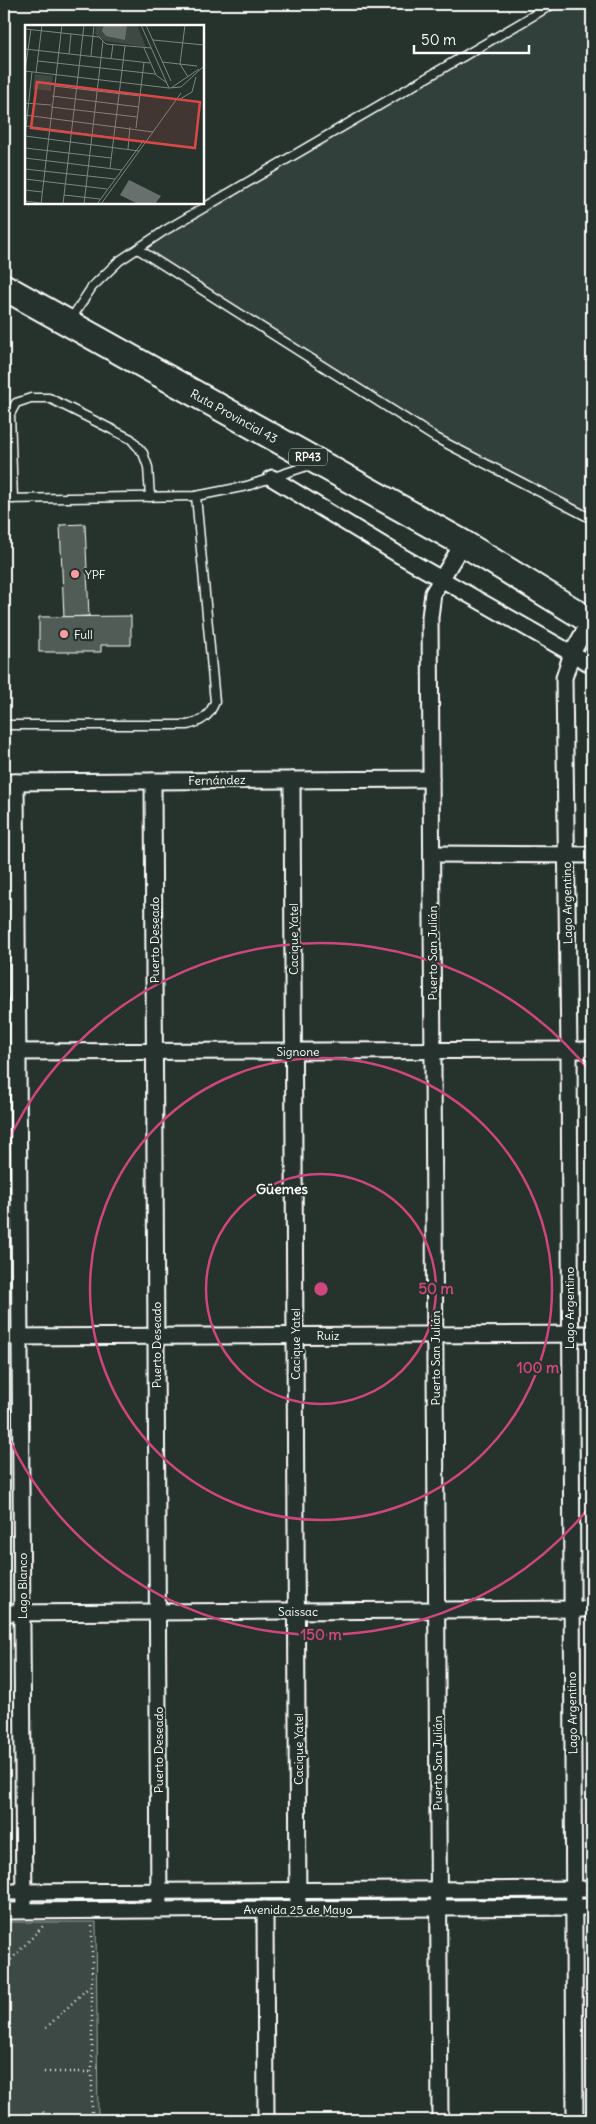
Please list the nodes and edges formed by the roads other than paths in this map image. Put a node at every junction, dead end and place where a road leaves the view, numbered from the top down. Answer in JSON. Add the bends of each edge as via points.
{"nodes":[{"id":1,"x":553,"y":4,"type":"edge"},
{"id":2,"x":138,"y":249,"type":"junction"},
{"id":3,"x":4,"y":279,"type":"edge"},
{"id":4,"x":13,"y":292,"type":"edge"},
{"id":5,"x":68,"y":323,"type":"junction"},
{"id":6,"x":318,"y":463,"type":"junction"},
{"id":7,"x":272,"y":478,"type":"junction"},
{"id":8,"x":196,"y":496,"type":"junction"},
{"id":9,"x":150,"y":497,"type":"junction"},
{"id":10,"x":4,"y":499,"type":"edge"},
{"id":11,"x":13,"y":499,"type":"junction"},
{"id":12,"x":592,"y":519,"type":"edge"},
{"id":13,"x":463,"y":543,"type":"junction"},
{"id":14,"x":442,"y":578,"type":"junction"},
{"id":15,"x":591,"y":622,"type":"edge"},
{"id":16,"x":572,"y":653,"type":"junction"},
{"id":17,"x":592,"y":665,"type":"edge"},
{"id":18,"x":4,"y":725,"type":"edge"},
{"id":19,"x":431,"y":779,"type":"junction"},
{"id":20,"x":292,"y":780,"type":"junction"},
{"id":21,"x":154,"y":781,"type":"junction"},
{"id":22,"x":10,"y":782,"type":"edge"},
{"id":23,"x":432,"y":854,"type":"junction"},
{"id":24,"x":566,"y":855,"type":"junction"},
{"id":25,"x":592,"y":855,"type":"edge"},
{"id":26,"x":433,"y":1050,"type":"junction"},
{"id":27,"x":569,"y":1050,"type":"junction"},
{"id":28,"x":592,"y":1050,"type":"edge"},
{"id":29,"x":293,"y":1051,"type":"junction"},
{"id":30,"x":11,"y":1052,"type":"edge"},
{"id":31,"x":155,"y":1052,"type":"junction"},
{"id":32,"x":435,"y":1334,"type":"junction"},
{"id":33,"x":592,"y":1334,"type":"edge"},
{"id":34,"x":295,"y":1335,"type":"junction"},
{"id":35,"x":569,"y":1335,"type":"junction"},
{"id":36,"x":156,"y":1336,"type":"junction"},
{"id":37,"x":4,"y":1337,"type":"edge"},
{"id":38,"x":20,"y":1337,"type":"junction"},
{"id":39,"x":592,"y":1609,"type":"edge"},
{"id":40,"x":436,"y":1610,"type":"junction"},
{"id":41,"x":570,"y":1610,"type":"junction"},
{"id":42,"x":297,"y":1611,"type":"junction"},
{"id":43,"x":158,"y":1612,"type":"junction"},
{"id":44,"x":4,"y":1613,"type":"edge"},
{"id":45,"x":22,"y":1613,"type":"junction"},
{"id":46,"x":438,"y":1889,"type":"junction"},
{"id":47,"x":574,"y":1889,"type":"junction"},
{"id":48,"x":592,"y":1889,"type":"edge"},
{"id":49,"x":298,"y":1890,"type":"junction"},
{"id":50,"x":159,"y":1891,"type":"junction"},
{"id":51,"x":4,"y":1892,"type":"edge"},
{"id":52,"x":24,"y":1892,"type":"junction"},
{"id":53,"x":573,"y":1907,"type":"junction"},
{"id":54,"x":592,"y":1907,"type":"edge"},
{"id":55,"x":438,"y":1908,"type":"junction"},
{"id":56,"x":264,"y":1909,"type":"junction"},
{"id":57,"x":298,"y":1909,"type":"junction"},
{"id":58,"x":24,"y":1910,"type":"junction"},
{"id":59,"x":159,"y":1910,"type":"junction"},
{"id":60,"x":4,"y":1911,"type":"edge"},
{"id":61,"x":266,"y":2120,"type":"edge"},
{"id":62,"x":440,"y":2120,"type":"edge"},
{"id":63,"x":574,"y":2120,"type":"edge"}],
"edges":[{"from":1,"to":2,"type":"lane"},
{"from":2,"to":5,"type":"lane","via":[[119,261],[92,287]]},
{"from":2,"to":12,"type":"lane","via":[[436,438]]},
{"from":3,"to":4,"type":"main road","number":"RP43"},
{"from":4,"to":5,"type":"main road","name":"Ruta Provincial 43","number":"RP43"},
{"from":5,"to":6,"type":"main road","name":"Ruta Provincial 43","number":"RP43"},
{"from":6,"to":7,"type":"lane"},
{"from":6,"to":13,"type":"main road","name":"Ruta Provincial 43","number":"RP43"},
{"from":7,"to":8,"type":"lane"},
{"from":7,"to":14,"type":"street"},
{"from":8,"to":9,"type":"lane"},
{"from":8,"to":18,"type":"lane","via":[[215,702],[209,715],[198,723],[187,725]]},
{"from":9,"to":11,"type":"lane"},
{"from":9,"to":11,"type":"lane","via":[[148,468],[143,453],[131,439],[49,398],[31,398],[16,403],[10,414]]},
{"from":10,"to":11,"type":"lane"},
{"from":13,"to":14,"type":"street","name":"Puerto San Julián"},
{"from":13,"to":15,"type":"main road","name":"Ruta Provincial 43","number":"RP43"},
{"from":14,"to":16,"type":"street"},
{"from":14,"to":19,"type":"street","name":"Puerto San Julián","via":[[433,593],[430,617]]},
{"from":15,"to":16,"type":"street","name":"Lago Argentino"},
{"from":16,"to":17,"type":"street"},
{"from":16,"to":24,"type":"street","name":"Lago Argentino","via":[[564,678]]},
{"from":19,"to":20,"type":"street","name":"Fernández"},
{"from":19,"to":23,"type":"street","name":"Puerto San Julián"},
{"from":20,"to":21,"type":"street","name":"Fernández"},
{"from":20,"to":29,"type":"street","name":"Cacique Yatel"},
{"from":21,"to":22,"type":"street","name":"Fernández"},
{"from":21,"to":31,"type":"street","name":"Puerto Deseado"},
{"from":22,"to":30,"type":"street","name":"Lago Blanco"},
{"from":23,"to":24,"type":"street"},
{"from":23,"to":26,"type":"street","name":"Puerto San Julián"},
{"from":24,"to":25,"type":"street"},
{"from":24,"to":27,"type":"street","name":"Lago Argentino"},
{"from":26,"to":27,"type":"street","name":"Signone"},
{"from":26,"to":29,"type":"street","name":"Signone"},
{"from":26,"to":32,"type":"street","name":"Puerto San Julián"},
{"from":27,"to":28,"type":"street","name":"Signone"},
{"from":27,"to":35,"type":"street","name":"Lago Argentino"},
{"from":29,"to":31,"type":"street","name":"Signone"},
{"from":29,"to":34,"type":"street","name":"Cacique Yatel"},
{"from":30,"to":31,"type":"street","name":"Signone"},
{"from":30,"to":38,"type":"street","name":"Lago Blanco"},
{"from":31,"to":36,"type":"street","name":"Puerto Deseado"},
{"from":32,"to":34,"type":"street","name":"Ruiz"},
{"from":32,"to":35,"type":"street","name":"Ruiz"},
{"from":32,"to":40,"type":"street","name":"Puerto San Julián"},
{"from":33,"to":35,"type":"street","name":"Ruiz"},
{"from":34,"to":36,"type":"street","name":"Ruiz"},
{"from":34,"to":42,"type":"street","name":"Cacique Yatel"},
{"from":35,"to":41,"type":"street","name":"Lago Argentino"},
{"from":36,"to":38,"type":"street","name":"Ruiz"},
{"from":36,"to":43,"type":"street","name":"Puerto Deseado"},
{"from":37,"to":38,"type":"street","name":"Ruiz"},
{"from":38,"to":45,"type":"street","name":"Lago Blanco"},
{"from":39,"to":41,"type":"street","name":"Saissac"},
{"from":40,"to":41,"type":"street","name":"Saissac"},
{"from":40,"to":42,"type":"street","name":"Saissac"},
{"from":40,"to":46,"type":"street","name":"Puerto San Julián"},
{"from":41,"to":47,"type":"street","name":"Lago Argentino"},
{"from":42,"to":43,"type":"street","name":"Saissac"},
{"from":42,"to":49,"type":"street","name":"Cacique Yatel"},
{"from":43,"to":45,"type":"street","name":"Saissac"},
{"from":43,"to":50,"type":"street","name":"Puerto Deseado"},
{"from":44,"to":45,"type":"street","name":"Saissac"},
{"from":45,"to":52,"type":"street","name":"Lago Blanco"},
{"from":46,"to":47,"type":"street","name":"Avenida 25 de Mayo"},
{"from":46,"to":49,"type":"street","name":"Avenida 25 de Mayo"},
{"from":46,"to":55,"type":"street","name":"Puerto San Julián"},
{"from":47,"to":48,"type":"street","name":"Avenida 25 de Mayo"},
{"from":47,"to":53,"type":"street","name":"Lago Argentino"},
{"from":49,"to":50,"type":"street","name":"Avenida 25 de Mayo"},
{"from":49,"to":57,"type":"street","name":"Cacique Yatel"},
{"from":50,"to":52,"type":"street","name":"Avenida 25 de Mayo"},
{"from":50,"to":59,"type":"street","name":"Puerto Deseado"},
{"from":51,"to":52,"type":"street","name":"Avenida 25 de Mayo"},
{"from":52,"to":58,"type":"street","name":"Lago Blanco"},
{"from":53,"to":54,"type":"street","name":"Avenida 25 de Mayo"},
{"from":53,"to":55,"type":"street","name":"Avenida 25 de Mayo"},
{"from":53,"to":63,"type":"street","name":"Lago Argentino"},
{"from":55,"to":57,"type":"street","name":"Avenida 25 de Mayo"},
{"from":55,"to":62,"type":"street","name":"Puerto San Julián"},
{"from":56,"to":57,"type":"street","name":"Avenida 25 de Mayo"},
{"from":56,"to":59,"type":"street","name":"Avenida 25 de Mayo"},
{"from":56,"to":61,"type":"street"},
{"from":58,"to":59,"type":"street","name":"Avenida 25 de Mayo"},
{"from":58,"to":60,"type":"street","name":"Avenida 25 de Mayo"}]}
